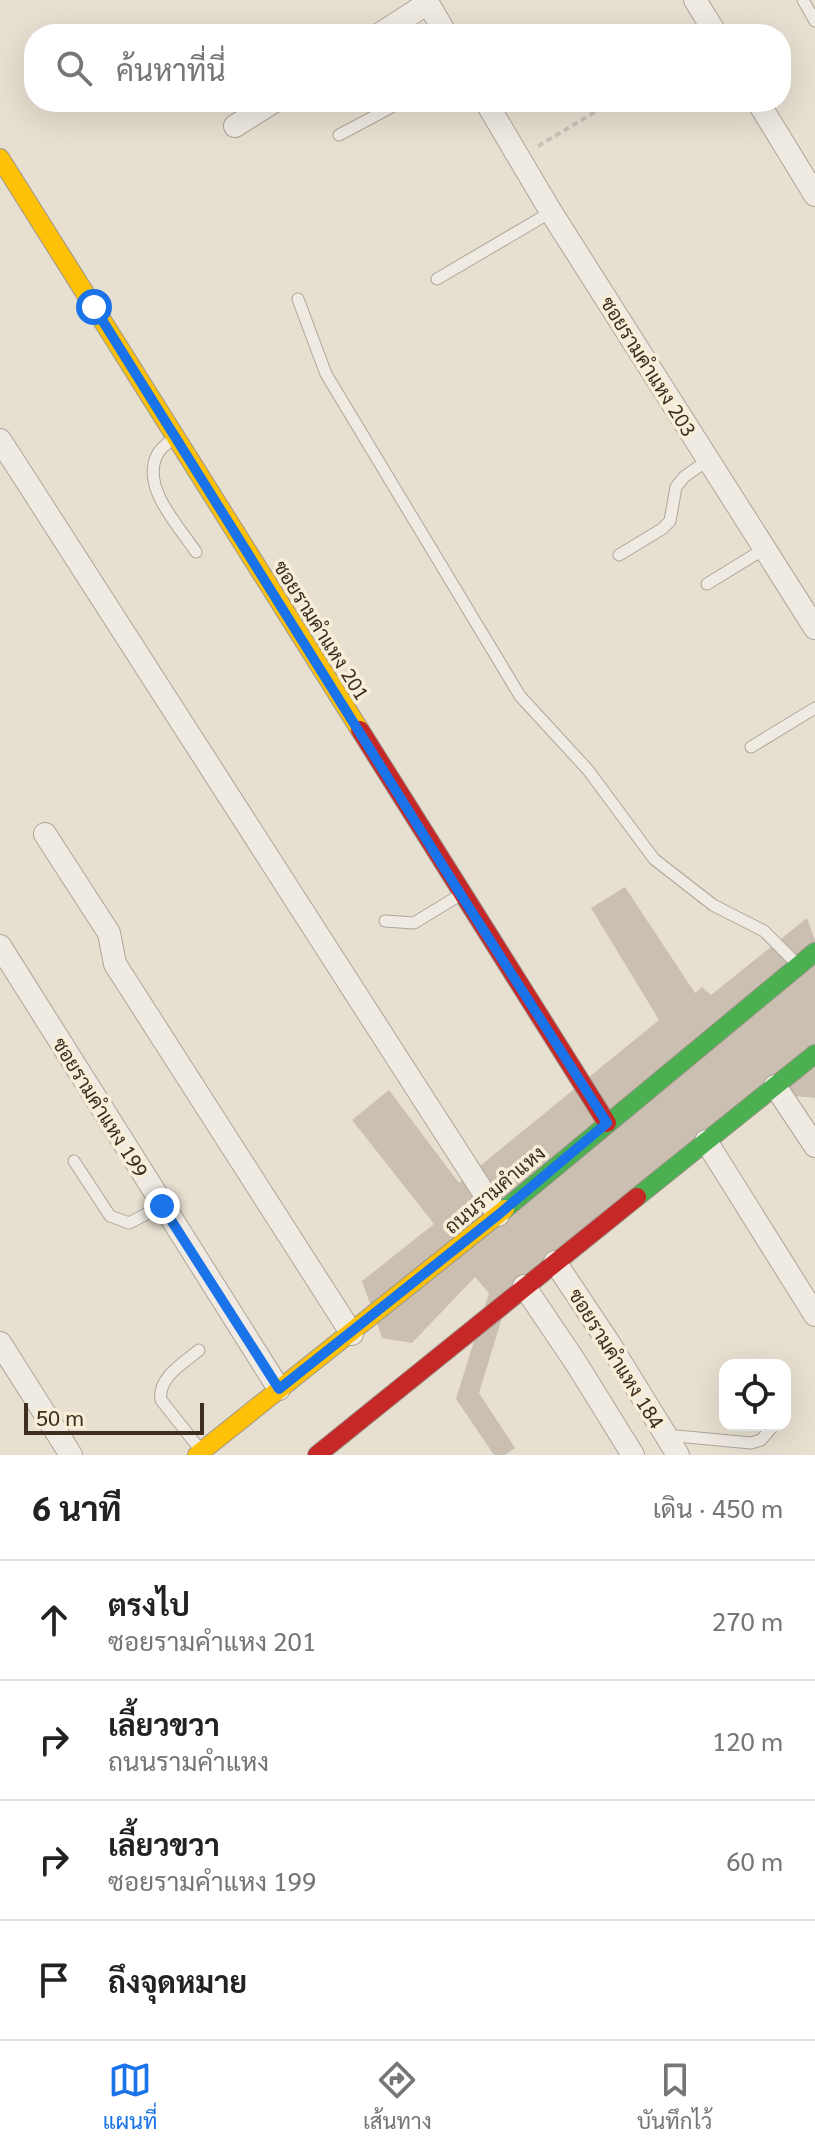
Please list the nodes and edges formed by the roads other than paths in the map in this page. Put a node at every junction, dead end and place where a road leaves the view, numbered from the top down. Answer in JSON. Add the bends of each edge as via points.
{"nodes":[{"id":1,"x":695,"y":0,"type":"edge"},
{"id":2,"x":803,"y":0,"type":"edge"},
{"id":3,"x":427,"y":2,"type":"edge"},
{"id":4,"x":815,"y":21,"type":"edge"},
{"id":5,"x":395,"y":24,"type":"edge"},
{"id":6,"x":440,"y":24,"type":"edge"},
{"id":7,"x":710,"y":24,"type":"edge"},
{"id":8,"x":257,"y":112,"type":"edge"},
{"id":9,"x":382,"y":112,"type":"edge"},
{"id":10,"x":492,"y":112,"type":"edge"},
{"id":11,"x":764,"y":112,"type":"edge"},
{"id":12,"x":235,"y":126,"type":"dead end"},
{"id":13,"x":339,"y":135,"type":"dead end"},
{"id":14,"x":0,"y":158,"type":"edge"},
{"id":15,"x":815,"y":195,"type":"edge"},
{"id":16,"x":551,"y":212,"type":"junction"},
{"id":17,"x":437,"y":279,"type":"dead end"},
{"id":18,"x":298,"y":299,"type":"dead end"},
{"id":19,"x":175,"y":436,"type":"junction"},
{"id":20,"x":0,"y":440,"type":"edge"},
{"id":21,"x":708,"y":460,"type":"junction"},
{"id":22,"x":764,"y":549,"type":"junction"},
{"id":23,"x":196,"y":552,"type":"dead end"},
{"id":24,"x":619,"y":555,"type":"dead end"},
{"id":25,"x":707,"y":584,"type":"dead end"},
{"id":26,"x":815,"y":628,"type":"edge"},
{"id":27,"x":815,"y":708,"type":"edge"},
{"id":28,"x":751,"y":747,"type":"dead end"},
{"id":29,"x":45,"y":834,"type":"dead end"},
{"id":30,"x":461,"y":895,"type":"junction"},
{"id":31,"x":385,"y":921,"type":"dead end"},
{"id":32,"x":0,"y":946,"type":"edge"},
{"id":33,"x":815,"y":952,"type":"edge"},
{"id":34,"x":798,"y":965,"type":"junction"},
{"id":35,"x":815,"y":1054,"type":"edge"},
{"id":36,"x":775,"y":1086,"type":"junction"},
{"id":37,"x":607,"y":1123,"type":"junction"},
{"id":38,"x":706,"y":1141,"type":"junction"},
{"id":39,"x":815,"y":1146,"type":"edge"},
{"id":40,"x":74,"y":1161,"type":"dead end"},
{"id":41,"x":162,"y":1206,"type":"junction"},
{"id":42,"x":498,"y":1215,"type":"junction"},
{"id":43,"x":555,"y":1262,"type":"junction"},
{"id":44,"x":524,"y":1286,"type":"junction"},
{"id":45,"x":815,"y":1315,"type":"edge"},
{"id":46,"x":352,"y":1334,"type":"junction"},
{"id":47,"x":0,"y":1343,"type":"edge"},
{"id":48,"x":199,"y":1350,"type":"dead end"},
{"id":49,"x":279,"y":1389,"type":"junction"},
{"id":50,"x":662,"y":1430,"type":"junction"},
{"id":51,"x":769,"y":1431,"type":"edge"},
{"id":52,"x":630,"y":1450,"type":"edge"},
{"id":53,"x":199,"y":1453,"type":"edge"},
{"id":54,"x":71,"y":1455,"type":"edge"},
{"id":55,"x":318,"y":1455,"type":"edge"},
{"id":56,"x":678,"y":1455,"type":"edge"}],
"edges":[{"from":1,"to":7,"type":"street"},
{"from":2,"to":4,"type":"lane"},
{"from":3,"to":5,"type":"street"},
{"from":3,"to":6,"type":"street"},
{"from":8,"to":12,"type":"street"},
{"from":9,"to":13,"type":"lane"},
{"from":10,"to":16,"type":"street","name":"ซอยรามคำแหง 203"},
{"from":11,"to":15,"type":"street"},
{"from":14,"to":19,"type":"main road","name":"ซอยรามคำแหง 201"},
{"from":16,"to":17,"type":"lane"},
{"from":16,"to":21,"type":"street","name":"ซอยรามคำแหง 203"},
{"from":18,"to":34,"type":"lane","via":[[326,374],[520,696],[588,770],[654,859],[713,905],[764,931]]},
{"from":19,"to":23,"type":"lane","via":[[158,451],[155,490]]},
{"from":19,"to":30,"type":"main road","name":"ซอยรามคำแหง 201"},
{"from":20,"to":42,"type":"street"},
{"from":21,"to":22,"type":"street","name":"ซอยรามคำแหง 203"},
{"from":21,"to":24,"type":"lane","via":[[676,487],[670,521]]},
{"from":22,"to":25,"type":"lane"},
{"from":22,"to":26,"type":"street","name":"ซอยรามคำแหง 203"},
{"from":27,"to":28,"type":"lane"},
{"from":29,"to":46,"type":"street","via":[[109,933],[115,964]]},
{"from":30,"to":31,"type":"lane","via":[[414,923]]},
{"from":30,"to":37,"type":"main road","name":"ซอยรามคำแหง 201"},
{"from":32,"to":41,"type":"street","name":"ซอยรามคำแหง 199"},
{"from":33,"to":34,"type":"main road","name":"ถนนรามคำแหง"},
{"from":34,"to":37,"type":"main road","name":"ถนนรามคำแหง"},
{"from":35,"to":36,"type":"main road"},
{"from":36,"to":38,"type":"main road"},
{"from":36,"to":39,"type":"street"},
{"from":37,"to":42,"type":"main road","name":"ถนนรามคำแหง"},
{"from":38,"to":43,"type":"main road"},
{"from":38,"to":45,"type":"street"},
{"from":40,"to":41,"type":"lane","via":[[110,1216],[129,1223]]},
{"from":41,"to":49,"type":"street","name":"ซอยรามคำแหง 199"},
{"from":42,"to":46,"type":"main road","name":"ถนนรามคำแหง"},
{"from":43,"to":44,"type":"main road"},
{"from":43,"to":50,"type":"street","name":"ซอยรามคำแหง 184"},
{"from":44,"to":52,"type":"street","name":"ซอยรามคำแหง 184"},
{"from":44,"to":55,"type":"main road"},
{"from":46,"to":49,"type":"main road","name":"ถนนรามคำแหง"},
{"from":47,"to":54,"type":"street"},
{"from":48,"to":53,"type":"lane","via":[[163,1382],[160,1391]]},
{"from":49,"to":53,"type":"main road","name":"ถนนรามคำแหง"},
{"from":50,"to":51,"type":"lane","via":[[751,1443]]},
{"from":50,"to":52,"type":"street"},
{"from":50,"to":56,"type":"street","name":"ซอยรามคำแหง 184"}]}
